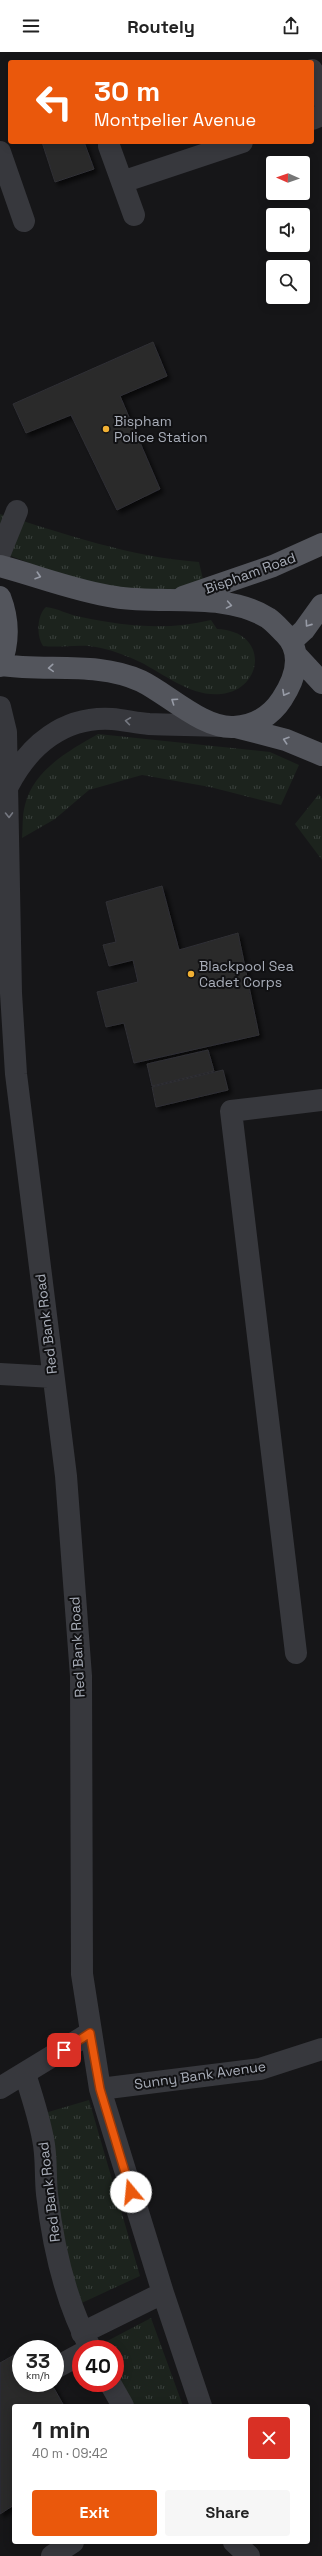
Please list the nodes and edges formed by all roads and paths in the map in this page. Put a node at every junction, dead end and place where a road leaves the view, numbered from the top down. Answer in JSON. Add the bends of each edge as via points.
{"nodes":[{"id":1,"x":314,"y":76,"type":"edge"},
{"id":2,"x":322,"y":98,"type":"edge"},
{"id":3,"x":236,"y":144,"type":"edge"},
{"id":4,"x":109,"y":146,"type":"dead end"},
{"id":5,"x":0,"y":152,"type":"edge"},
{"id":6,"x":122,"y":182,"type":"junction"},
{"id":7,"x":134,"y":215,"type":"dead end"},
{"id":8,"x":24,"y":222,"type":"dead end"},
{"id":9,"x":17,"y":511,"type":"dead end"},
{"id":10,"x":322,"y":544,"type":"edge"},
{"id":11,"x":0,"y":553,"type":"edge"},
{"id":12,"x":0,"y":566,"type":"edge"},
{"id":13,"x":0,"y":597,"type":"edge"},
{"id":14,"x":176,"y":599,"type":"junction"},
{"id":15,"x":322,"y":604,"type":"edge"},
{"id":16,"x":295,"y":649,"type":"junction"},
{"id":17,"x":0,"y":665,"type":"edge"},
{"id":18,"x":322,"y":683,"type":"edge"},
{"id":19,"x":0,"y":707,"type":"edge"},
{"id":20,"x":228,"y":726,"type":"junction"},
{"id":21,"x":322,"y":755,"type":"edge"},
{"id":22,"x":8,"y":786,"type":"junction"},
{"id":23,"x":0,"y":958,"type":"edge"},
{"id":24,"x":11,"y":993,"type":"junction"},
{"id":25,"x":322,"y":1100,"type":"edge"},
{"id":26,"x":0,"y":1374,"type":"edge"},
{"id":27,"x":53,"y":1377,"type":"junction"},
{"id":28,"x":296,"y":1653,"type":"dead end"},
{"id":29,"x":90,"y":2033,"type":"junction"},
{"id":30,"x":322,"y":2049,"type":"edge"},
{"id":31,"x":24,"y":2074,"type":"junction"},
{"id":32,"x":0,"y":2088,"type":"edge"},
{"id":33,"x":100,"y":2089,"type":"junction"},
{"id":34,"x":163,"y":2293,"type":"junction"},
{"id":35,"x":86,"y":2340,"type":"edge"},
{"id":36,"x":88,"y":2340,"type":"edge"},
{"id":37,"x":115,"y":2392,"type":"edge"},
{"id":38,"x":122,"y":2404,"type":"edge"},
{"id":39,"x":200,"y":2404,"type":"edge"},
{"id":40,"x":69,"y":2544,"type":"edge"},
{"id":41,"x":236,"y":2544,"type":"edge"},
{"id":42,"x":252,"y":2544,"type":"edge"},
{"id":43,"x":52,"y":2556,"type":"edge"},
{"id":44,"x":249,"y":2556,"type":"edge"},
{"id":45,"x":256,"y":2556,"type":"edge"}],
"edges":[{"from":1,"to":2,"type":"street"},
{"from":3,"to":6,"type":"street"},
{"from":4,"to":6,"type":"street"},
{"from":5,"to":8,"type":"street"},
{"from":6,"to":7,"type":"street"},
{"from":9,"to":11,"type":"street"},
{"from":10,"to":14,"type":"main road","name":"Bispham Road","via":[[252,574]]},
{"from":12,"to":14,"type":"main road","one_way":true,"via":[[115,598]]},
{"from":13,"to":17,"type":"main road","via":[[8,627],[6,647]]},
{"from":14,"to":16,"type":"main road","one_way":true,"via":[[230,605],[255,611],[269,619]]},
{"from":15,"to":16,"type":"main road","one_way":true,"via":[[304,630]]},
{"from":16,"to":18,"type":"main road"},
{"from":16,"to":20,"type":"main road","one_way":true,"via":[[287,691],[278,706],[267,716],[253,723]]},
{"from":20,"to":17,"type":"main road","one_way":true,"via":[[191,712],[141,681],[114,672],[62,667],[30,669]]},
{"from":19,"to":22,"type":"street","name":"Red Bank Road","via":[[6,732]]},
{"from":21,"to":20,"type":"main road","one_way":true,"via":[[286,740]]},
{"from":20,"to":22,"type":"street","one_way":true,"via":[[148,724],[111,719],[67,725],[50,734],[30,751]]},
{"from":22,"to":24,"type":"street","name":"Red Bank Road","one_way":true},
{"from":23,"to":24,"type":"street","name":"Red Bank Road"},
{"from":24,"to":27,"type":"street","name":"Red Bank Road","via":[[16,1074]]},
{"from":25,"to":28,"type":"street","via":[[231,1111]]},
{"from":26,"to":27,"type":"street"},
{"from":27,"to":29,"type":"street","name":"Red Bank Road","via":[[66,1476],[80,1676],[82,1974]]},
{"from":29,"to":31,"type":"street"},
{"from":29,"to":33,"type":"street","name":"Red Bank Road"},
{"from":30,"to":33,"type":"street","name":"Sunny Bank Avenue","via":[[260,2069]]},
{"from":31,"to":32,"type":"street"},
{"from":31,"to":35,"type":"street","name":"Red Bank Road","via":[[44,2141],[47,2194],[57,2255]]},
{"from":33,"to":34,"type":"street","name":"Red Bank Road"},
{"from":34,"to":36,"type":"street","name":"Red Bank Road"},
{"from":34,"to":39,"type":"street","name":"Red Bank Road"},
{"from":37,"to":38,"type":"street"},
{"from":40,"to":43,"type":"street"},
{"from":41,"to":44,"type":"street"},
{"from":42,"to":45,"type":"street"}]}
